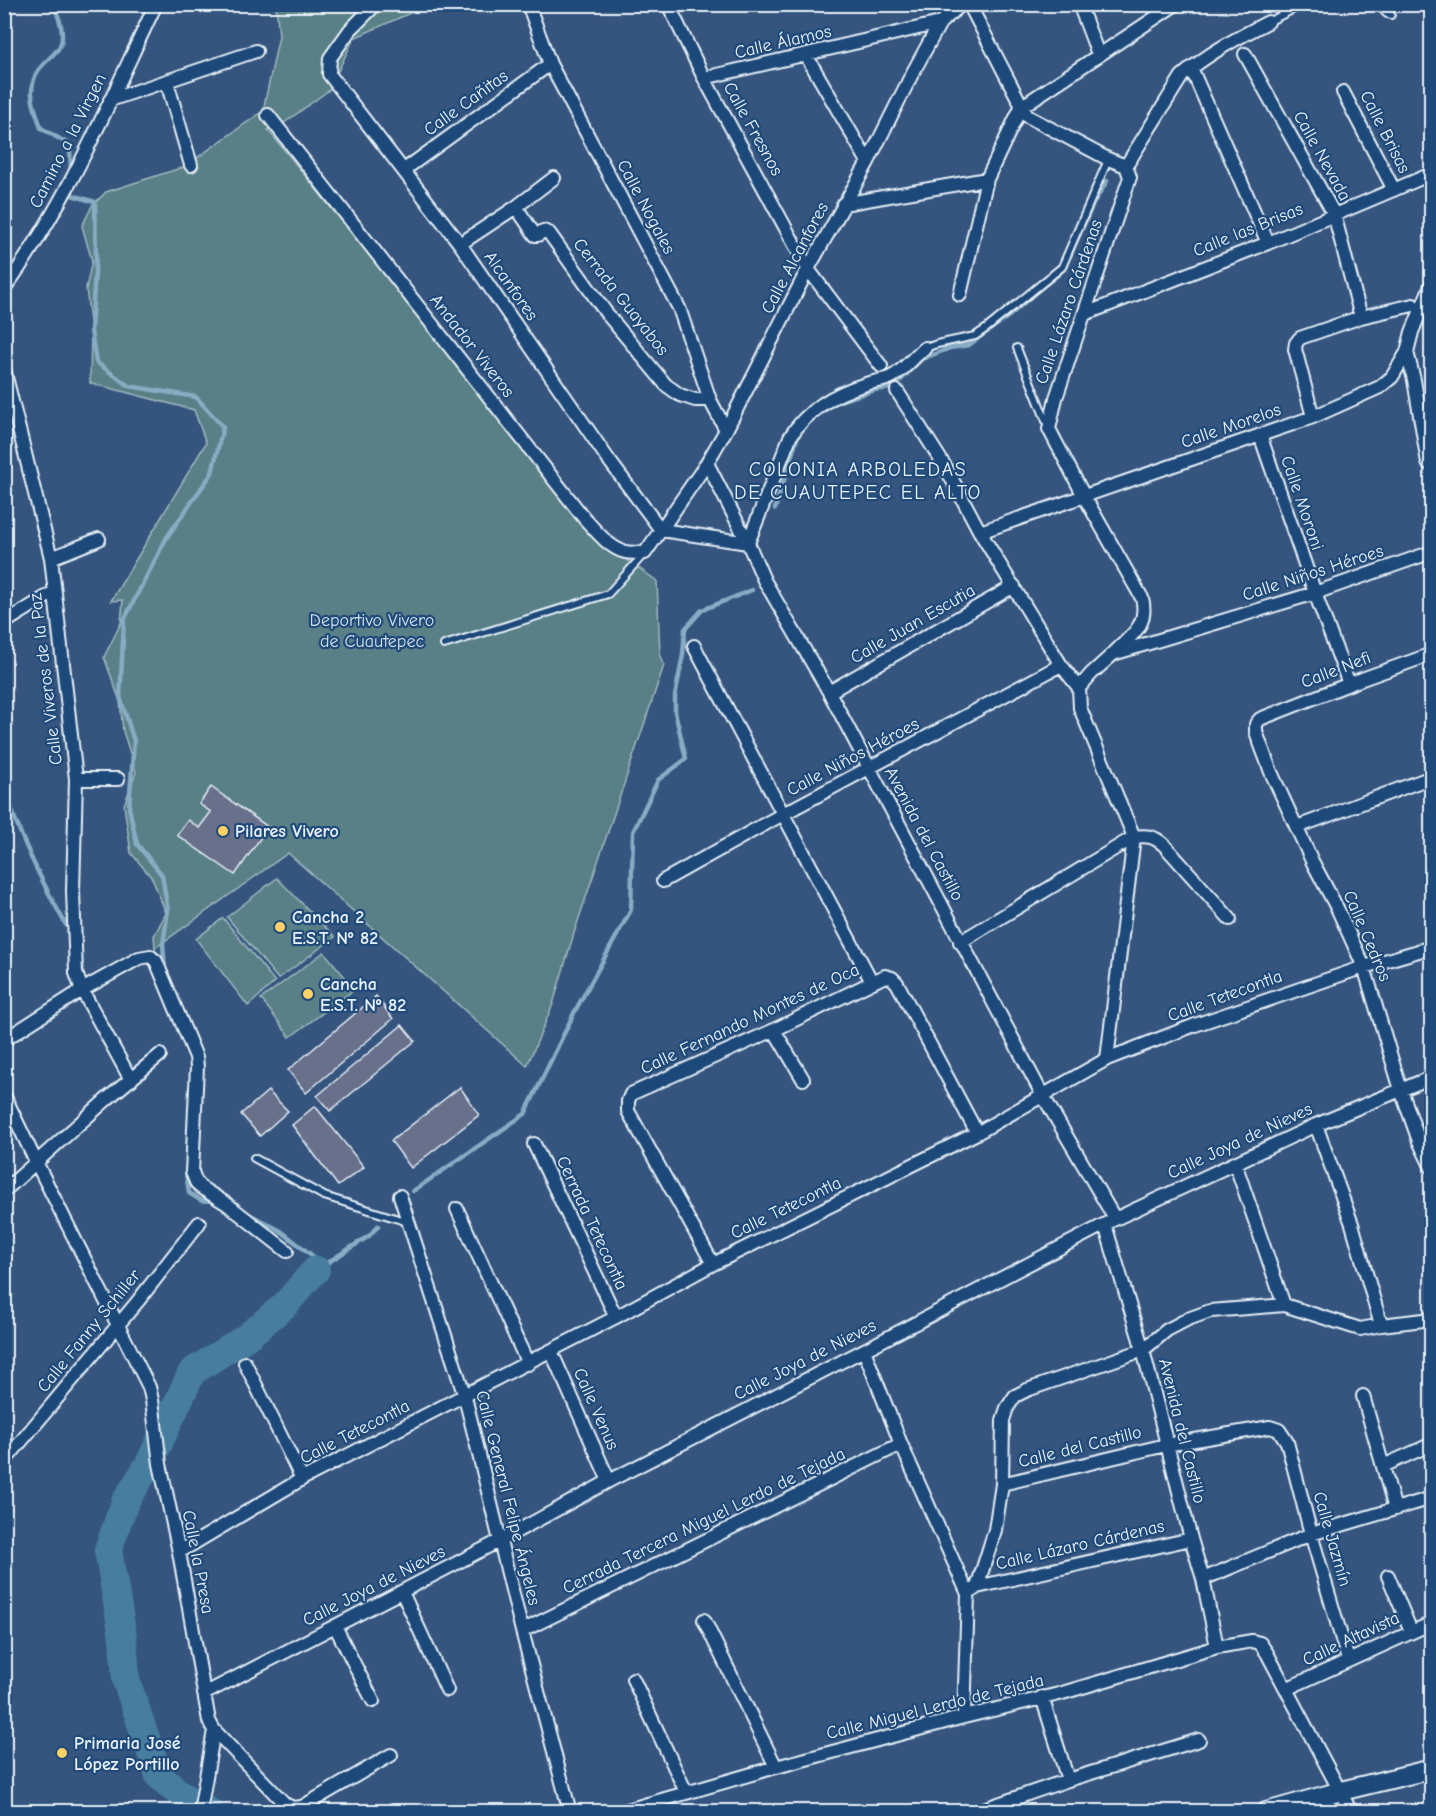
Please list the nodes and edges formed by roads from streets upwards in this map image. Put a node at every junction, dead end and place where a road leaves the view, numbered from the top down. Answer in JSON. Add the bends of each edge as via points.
{"nodes":[{"id":1,"x":156,"y":4,"type":"edge"},
{"id":2,"x":376,"y":4,"type":"edge"},
{"id":3,"x":528,"y":4,"type":"edge"},
{"id":4,"x":668,"y":4,"type":"edge"},
{"id":5,"x":962,"y":4,"type":"edge"},
{"id":6,"x":969,"y":4,"type":"edge"},
{"id":7,"x":1079,"y":4,"type":"edge"},
{"id":8,"x":1176,"y":4,"type":"edge"},
{"id":9,"x":1268,"y":22,"type":"road end"},
{"id":10,"x":940,"y":23,"type":"junction"},
{"id":11,"x":256,"y":51,"type":"dead end"},
{"id":12,"x":1098,"y":54,"type":"junction"},
{"id":13,"x":1245,"y":54,"type":"dead end"},
{"id":14,"x":806,"y":55,"type":"junction"},
{"id":15,"x":550,"y":64,"type":"junction"},
{"id":16,"x":1191,"y":68,"type":"junction"},
{"id":17,"x":704,"y":78,"type":"junction"},
{"id":18,"x":167,"y":82,"type":"junction"},
{"id":19,"x":1343,"y":92,"type":"dead end"},
{"id":20,"x":110,"y":100,"type":"junction"},
{"id":21,"x":1021,"y":107,"type":"junction"},
{"id":22,"x":268,"y":115,"type":"dead end"},
{"id":23,"x":868,"y":162,"type":"junction"},
{"id":24,"x":191,"y":165,"type":"dead end"},
{"id":25,"x":1126,"y":166,"type":"junction"},
{"id":26,"x":404,"y":170,"type":"junction"},
{"id":27,"x":1424,"y":177,"type":"dead end"},
{"id":28,"x":554,"y":178,"type":"dead end"},
{"id":29,"x":987,"y":179,"type":"junction"},
{"id":30,"x":1394,"y":189,"type":"junction"},
{"id":31,"x":843,"y":204,"type":"junction"},
{"id":32,"x":516,"y":207,"type":"junction"},
{"id":33,"x":1334,"y":214,"type":"junction"},
{"id":34,"x":1268,"y":243,"type":"junction"},
{"id":35,"x":460,"y":244,"type":"junction"},
{"id":36,"x":808,"y":269,"type":"junction"},
{"id":37,"x":1431,"y":283,"type":"edge"},
{"id":38,"x":4,"y":289,"type":"edge"},
{"id":39,"x":960,"y":295,"type":"dead end"},
{"id":40,"x":1413,"y":305,"type":"dead end"},
{"id":41,"x":1085,"y":314,"type":"junction"},
{"id":42,"x":1360,"y":317,"type":"junction"},
{"id":43,"x":926,"y":348,"type":"road end"},
{"id":44,"x":1407,"y":352,"type":"junction"},
{"id":45,"x":881,"y":366,"type":"dead end"},
{"id":46,"x":4,"y":369,"type":"edge"},
{"id":47,"x":897,"y":391,"type":"dead end"},
{"id":48,"x":710,"y":400,"type":"junction"},
{"id":49,"x":1313,"y":417,"type":"junction"},
{"id":50,"x":726,"y":430,"type":"junction"},
{"id":51,"x":1260,"y":435,"type":"junction"},
{"id":52,"x":707,"y":463,"type":"junction"},
{"id":53,"x":1428,"y":464,"type":"dead end"},
{"id":54,"x":1084,"y":496,"type":"junction"},
{"id":55,"x":661,"y":530,"type":"junction"},
{"id":56,"x":980,"y":532,"type":"junction"},
{"id":57,"x":99,"y":539,"type":"dead end"},
{"id":58,"x":748,"y":543,"type":"junction"},
{"id":59,"x":1431,"y":552,"type":"edge"},
{"id":60,"x":51,"y":558,"type":"junction"},
{"id":61,"x":1014,"y":586,"type":"junction"},
{"id":62,"x":54,"y":592,"type":"junction"},
{"id":63,"x":1315,"y":593,"type":"junction"},
{"id":64,"x":4,"y":623,"type":"edge"},
{"id":65,"x":694,"y":646,"type":"dead end"},
{"id":66,"x":1113,"y":654,"type":"junction"},
{"id":67,"x":1431,"y":654,"type":"edge"},
{"id":68,"x":1061,"y":665,"type":"junction"},
{"id":69,"x":1349,"y":684,"type":"junction"},
{"id":70,"x":1079,"y":688,"type":"junction"},
{"id":71,"x":829,"y":692,"type":"junction"},
{"id":72,"x":1256,"y":724,"type":"joint"},
{"id":73,"x":870,"y":769,"type":"junction"},
{"id":74,"x":1431,"y":777,"type":"edge"},
{"id":75,"x":76,"y":779,"type":"junction"},
{"id":76,"x":118,"y":780,"type":"dead end"},
{"id":77,"x":783,"y":814,"type":"junction"},
{"id":78,"x":1297,"y":827,"type":"junction"},
{"id":79,"x":1134,"y":837,"type":"junction"},
{"id":80,"x":663,"y":881,"type":"dead end"},
{"id":81,"x":1230,"y":919,"type":"dead end"},
{"id":82,"x":960,"y":942,"type":"junction"},
{"id":83,"x":1431,"y":947,"type":"edge"},
{"id":84,"x":1364,"y":967,"type":"junction"},
{"id":85,"x":872,"y":982,"type":"junction"},
{"id":86,"x":82,"y":990,"type":"junction"},
{"id":87,"x":774,"y":1030,"type":"junction"},
{"id":88,"x":4,"y":1040,"type":"edge"},
{"id":89,"x":160,"y":1055,"type":"dead end"},
{"id":90,"x":1107,"y":1059,"type":"junction"},
{"id":91,"x":1431,"y":1077,"type":"edge"},
{"id":92,"x":803,"y":1079,"type":"dead end"},
{"id":93,"x":131,"y":1080,"type":"junction"},
{"id":94,"x":1401,"y":1090,"type":"junction"},
{"id":95,"x":4,"y":1095,"type":"edge"},
{"id":96,"x":1043,"y":1096,"type":"junction"},
{"id":97,"x":1316,"y":1125,"type":"junction"},
{"id":98,"x":977,"y":1133,"type":"junction"},
{"id":99,"x":534,"y":1144,"type":"dead end"},
{"id":100,"x":36,"y":1162,"type":"junction"},
{"id":101,"x":1235,"y":1163,"type":"junction"},
{"id":102,"x":1431,"y":1168,"type":"edge"},
{"id":103,"x":4,"y":1191,"type":"edge"},
{"id":104,"x":400,"y":1196,"type":"dead end"},
{"id":105,"x":457,"y":1209,"type":"dead end"},
{"id":106,"x":199,"y":1222,"type":"dead end"},
{"id":107,"x":1110,"y":1222,"type":"junction"},
{"id":108,"x":286,"y":1251,"type":"dead end"},
{"id":109,"x":713,"y":1264,"type":"junction"},
{"id":110,"x":1284,"y":1305,"type":"junction"},
{"id":111,"x":616,"y":1317,"type":"junction"},
{"id":112,"x":1431,"y":1319,"type":"edge"},
{"id":113,"x":118,"y":1325,"type":"junction"},
{"id":114,"x":1381,"y":1325,"type":"junction"},
{"id":115,"x":864,"y":1350,"type":"junction"},
{"id":116,"x":1143,"y":1350,"type":"junction"},
{"id":117,"x":551,"y":1351,"type":"junction"},
{"id":118,"x":245,"y":1363,"type":"dead end"},
{"id":119,"x":528,"y":1364,"type":"junction"},
{"id":120,"x":465,"y":1396,"type":"junction"},
{"id":121,"x":1363,"y":1396,"type":"dead end"},
{"id":122,"x":1279,"y":1430,"type":"joint"},
{"id":123,"x":901,"y":1444,"type":"junction"},
{"id":124,"x":1431,"y":1444,"type":"edge"},
{"id":125,"x":1166,"y":1445,"type":"junction"},
{"id":126,"x":4,"y":1462,"type":"edge"},
{"id":127,"x":1383,"y":1466,"type":"junction"},
{"id":128,"x":302,"y":1479,"type":"junction"},
{"id":129,"x":609,"y":1481,"type":"junction"},
{"id":130,"x":1002,"y":1484,"type":"junction"},
{"id":131,"x":1431,"y":1498,"type":"edge"},
{"id":132,"x":1395,"y":1509,"type":"junction"},
{"id":133,"x":1311,"y":1534,"type":"junction"},
{"id":134,"x":1191,"y":1539,"type":"junction"},
{"id":135,"x":501,"y":1540,"type":"junction"},
{"id":136,"x":179,"y":1552,"type":"junction"},
{"id":137,"x":1388,"y":1576,"type":"dead end"},
{"id":138,"x":1203,"y":1579,"type":"junction"},
{"id":139,"x":972,"y":1591,"type":"junction"},
{"id":140,"x":402,"y":1592,"type":"junction"},
{"id":141,"x":704,"y":1620,"type":"dead end"},
{"id":142,"x":1431,"y":1623,"type":"edge"},
{"id":143,"x":335,"y":1626,"type":"junction"},
{"id":144,"x":522,"y":1631,"type":"junction"},
{"id":145,"x":1411,"y":1631,"type":"junction"},
{"id":146,"x":1217,"y":1647,"type":"junction"},
{"id":147,"x":1348,"y":1660,"type":"junction"},
{"id":148,"x":633,"y":1679,"type":"dead end"},
{"id":149,"x":1286,"y":1689,"type":"junction"},
{"id":150,"x":447,"y":1690,"type":"dead end"},
{"id":151,"x":204,"y":1694,"type":"junction"},
{"id":152,"x":1042,"y":1697,"type":"junction"},
{"id":153,"x":373,"y":1701,"type":"dead end"},
{"id":154,"x":964,"y":1717,"type":"junction"},
{"id":155,"x":214,"y":1730,"type":"junction"},
{"id":156,"x":1198,"y":1740,"type":"dead end"},
{"id":157,"x":391,"y":1755,"type":"dead end"},
{"id":158,"x":776,"y":1767,"type":"junction"},
{"id":159,"x":1431,"y":1769,"type":"edge"},
{"id":160,"x":1068,"y":1780,"type":"junction"},
{"id":161,"x":1341,"y":1791,"type":"junction"},
{"id":162,"x":686,"y":1792,"type":"junction"},
{"id":163,"x":200,"y":1812,"type":"edge"},
{"id":164,"x":570,"y":1812,"type":"edge"},
{"id":165,"x":620,"y":1812,"type":"edge"},
{"id":166,"x":975,"y":1812,"type":"edge"},
{"id":167,"x":1266,"y":1812,"type":"edge"},
{"id":168,"x":1352,"y":1812,"type":"edge"}],
"edges":[{"from":1,"to":20,"type":"street","name":"Camino a la Virgen"},
{"from":2,"to":26,"type":"street","name":"Alcanfores","via":[[330,58],[329,74]]},
{"from":3,"to":15,"type":"street","name":"Calle Nogales"},
{"from":4,"to":17,"type":"street","name":"Calle Fresnos"},
{"from":5,"to":10,"type":"street","name":"Calle Alcanfores"},
{"from":6,"to":21,"type":"street"},
{"from":7,"to":12,"type":"street"},
{"from":8,"to":12,"type":"street"},
{"from":9,"to":16,"type":"street"},
{"from":10,"to":14,"type":"street","name":"Calle Álamos"},
{"from":10,"to":23,"type":"street","name":"Calle Alcanfores"},
{"from":11,"to":18,"type":"street"},
{"from":12,"to":21,"type":"street"},
{"from":13,"to":33,"type":"street","name":"Calle Nevada"},
{"from":14,"to":17,"type":"street","name":"Calle Álamos"},
{"from":14,"to":23,"type":"street"},
{"from":15,"to":26,"type":"street","name":"Calle Cañitas"},
{"from":15,"to":48,"type":"street","name":"Calle Nogales","via":[[679,309]]},
{"from":16,"to":25,"type":"street","via":[[1182,76]]},
{"from":16,"to":34,"type":"street"},
{"from":17,"to":36,"type":"street","name":"Calle Fresnos"},
{"from":18,"to":20,"type":"street"},
{"from":18,"to":24,"type":"street"},
{"from":19,"to":30,"type":"street","name":"Calle Brisas"},
{"from":20,"to":38,"type":"street","name":"Camino a la Virgen","via":[[43,231]]},
{"from":21,"to":25,"type":"street","via":[[1036,122]]},
{"from":21,"to":29,"type":"street"},
{"from":22,"to":55,"type":"street","name":"Andador Viveros","via":[[584,518],[604,539],[627,552],[645,553]]},
{"from":23,"to":31,"type":"street","name":"Calle Alcanfores"},
{"from":25,"to":41,"type":"street","name":"Calle Lázaro Cárdenas","via":[[1130,177]]},
{"from":26,"to":35,"type":"street","name":"Alcanfores"},
{"from":27,"to":30,"type":"street","name":"Calle las Brisas"},
{"from":28,"to":32,"type":"street"},
{"from":29,"to":31,"type":"street"},
{"from":29,"to":39,"type":"street"},
{"from":30,"to":33,"type":"street","name":"Calle las Brisas"},
{"from":31,"to":36,"type":"street","name":"Calle Alcanfores"},
{"from":32,"to":35,"type":"street"},
{"from":32,"to":48,"type":"street","name":"Cerrada Guayabos","via":[[535,235],[549,233],[607,314],[666,385],[687,398]]},
{"from":33,"to":34,"type":"street","name":"Calle las Brisas"},
{"from":33,"to":42,"type":"street","name":"Calle Nevada"},
{"from":34,"to":41,"type":"street","name":"Calle las Brisas"},
{"from":35,"to":55,"type":"street","name":"Alcanfores"},
{"from":36,"to":45,"type":"street","name":"Calle Fresnos"},
{"from":36,"to":50,"type":"street","name":"Calle Alcanfores"},
{"from":37,"to":44,"type":"street","name":"Calle Morelos"},
{"from":40,"to":42,"type":"street"},
{"from":41,"to":54,"type":"street","name":"Calle Lázaro Cárdenas","via":[[1049,429]]},
{"from":42,"to":49,"type":"street","via":[[1300,338],[1296,343]]},
{"from":43,"to":58,"type":"street","via":[[893,377],[836,395],[795,429]]},
{"from":44,"to":49,"type":"street","name":"Calle Morelos","via":[[1392,377],[1380,387]]},
{"from":44,"to":53,"type":"street"},
{"from":46,"to":60,"type":"street","name":"Calle Viveros de la Paz"},
{"from":47,"to":56,"type":"street","via":[[946,468]]},
{"from":48,"to":50,"type":"street","name":"Calle Nogales"},
{"from":49,"to":51,"type":"street","name":"Calle Morelos"},
{"from":50,"to":52,"type":"street","name":"Calle Alcanfores"},
{"from":51,"to":54,"type":"street","name":"Calle Morelos"},
{"from":51,"to":63,"type":"street","name":"Calle Moroni"},
{"from":52,"to":55,"type":"street","name":"Calle Alcanfores"},
{"from":52,"to":58,"type":"street","name":"Avenida del Castillo"},
{"from":54,"to":56,"type":"street","name":"Calle Morelos"},
{"from":54,"to":66,"type":"street","via":[[1142,598],[1145,610],[1142,623]]},
{"from":55,"to":58,"type":"street"},
{"from":56,"to":61,"type":"street"},
{"from":57,"to":60,"type":"street"},
{"from":58,"to":71,"type":"street","name":"Avenida del Castillo","via":[[764,580]]},
{"from":59,"to":63,"type":"street","name":"Calle Niños Héroes"},
{"from":60,"to":62,"type":"street","name":"Calle Viveros de la Paz"},
{"from":61,"to":68,"type":"street"},
{"from":61,"to":71,"type":"street","name":"Calle Juan Escutia"},
{"from":62,"to":64,"type":"street"},
{"from":62,"to":75,"type":"street","name":"Calle Viveros de la Paz"},
{"from":63,"to":66,"type":"street","name":"Calle Niños Héroes"},
{"from":63,"to":69,"type":"street","name":"Calle Moroni"},
{"from":65,"to":77,"type":"street"},
{"from":66,"to":70,"type":"street","name":"Calle Niños Héroes"},
{"from":67,"to":69,"type":"street","name":"Calle Nefi"},
{"from":68,"to":70,"type":"street"},
{"from":68,"to":73,"type":"street","name":"Calle Niños Héroes"},
{"from":69,"to":72,"type":"street","name":"Calle Nefi","via":[[1260,719]]},
{"from":70,"to":79,"type":"street","via":[[1080,708]]},
{"from":71,"to":73,"type":"street","name":"Avenida del Castillo"},
{"from":72,"to":78,"type":"street","name":"Calle Cedros","via":[[1271,772]]},
{"from":73,"to":77,"type":"street","name":"Calle Niños Héroes"},
{"from":73,"to":82,"type":"street","name":"Avenida del Castillo"},
{"from":74,"to":78,"type":"street"},
{"from":75,"to":76,"type":"street"},
{"from":75,"to":86,"type":"street","name":"Calle Viveros de la Paz","via":[[75,973]]},
{"from":77,"to":80,"type":"street","name":"Calle Niños Héroes"},
{"from":77,"to":85,"type":"street"},
{"from":78,"to":84,"type":"street","name":"Calle Cedros"},
{"from":79,"to":81,"type":"street","via":[[1156,838]]},
{"from":79,"to":82,"type":"street"},
{"from":79,"to":90,"type":"street"},
{"from":82,"to":96,"type":"street","name":"Avenida del Castillo"},
{"from":83,"to":84,"type":"street","name":"Calle Tetecontla"},
{"from":84,"to":90,"type":"street","name":"Calle Tetecontla","via":[[1195,1024]]},
{"from":84,"to":94,"type":"street","name":"Calle Cedros"},
{"from":85,"to":87,"type":"street","name":"Calle Fernando Montes de Oca"},
{"from":85,"to":98,"type":"street","name":"Calle Fernando Montes de Oca","via":[[885,976],[891,978],[902,993]]},
{"from":86,"to":88,"type":"street"},
{"from":86,"to":93,"type":"street","name":"Calle Viveros de la Paz"},
{"from":86,"to":108,"type":"street","via":[[140,958],[150,956],[156,961],[197,1067],[192,1172],[196,1182]]},
{"from":87,"to":92,"type":"street"},
{"from":87,"to":109,"type":"street","name":"Calle Fernando Montes de Oca","via":[[631,1094],[628,1101],[628,1111]]},
{"from":89,"to":93,"type":"street"},
{"from":90,"to":96,"type":"street","name":"Calle Tetecontla"},
{"from":91,"to":94,"type":"street","name":"Calle Joya de Nieves"},
{"from":93,"to":100,"type":"street"},
{"from":94,"to":97,"type":"street","name":"Calle Joya de Nieves"},
{"from":94,"to":102,"type":"street","name":"Calle Cedros"},
{"from":95,"to":100,"type":"street","name":"Calle la Presa"},
{"from":96,"to":98,"type":"street","name":"Calle Tetecontla"},
{"from":96,"to":107,"type":"street","name":"Avenida del Castillo"},
{"from":97,"to":101,"type":"street","name":"Calle Joya de Nieves"},
{"from":97,"to":114,"type":"street","via":[[1352,1224]]},
{"from":98,"to":109,"type":"street","name":"Calle Tetecontla"},
{"from":99,"to":111,"type":"street","name":"Cerrada Tetecontla"},
{"from":100,"to":103,"type":"street"},
{"from":100,"to":113,"type":"street","name":"Calle la Presa"},
{"from":101,"to":107,"type":"street","name":"Calle Joya de Nieves"},
{"from":101,"to":110,"type":"street"},
{"from":104,"to":120,"type":"street","name":"Calle General Felipe Ángeles"},
{"from":105,"to":119,"type":"street"},
{"from":106,"to":113,"type":"street","name":"Calle Fanny Schiller"},
{"from":107,"to":115,"type":"street","name":"Calle Joya de Nieves"},
{"from":107,"to":116,"type":"street","name":"Avenida del Castillo"},
{"from":109,"to":111,"type":"street","name":"Calle Tetecontla"},
{"from":110,"to":114,"type":"street","via":[[1360,1329]]},
{"from":110,"to":116,"type":"street","via":[[1210,1311],[1167,1330]]},
{"from":111,"to":117,"type":"street","name":"Calle Tetecontla"},
{"from":112,"to":114,"type":"street"},
{"from":113,"to":126,"type":"street","name":"Calle Fanny Schiller"},
{"from":113,"to":136,"type":"street","name":"Calle la Presa","via":[[149,1387]]},
{"from":115,"to":123,"type":"street"},
{"from":115,"to":129,"type":"street","name":"Calle Joya de Nieves"},
{"from":116,"to":125,"type":"street","name":"Avenida del Castillo"},
{"from":116,"to":130,"type":"street","via":[[1015,1396],[1004,1420]]},
{"from":117,"to":119,"type":"street","name":"Calle Tetecontla"},
{"from":117,"to":129,"type":"street","name":"Calle Venus"},
{"from":118,"to":128,"type":"street"},
{"from":119,"to":120,"type":"street","name":"Calle Tetecontla"},
{"from":120,"to":128,"type":"street","name":"Calle Tetecontla"},
{"from":120,"to":135,"type":"street","name":"Calle General Felipe Ángeles"},
{"from":121,"to":127,"type":"street"},
{"from":122,"to":125,"type":"street","name":"Calle del Castillo","via":[[1270,1427]]},
{"from":122,"to":133,"type":"street","name":"Calle Jazmín","via":[[1287,1442]]},
{"from":123,"to":139,"type":"street"},
{"from":123,"to":144,"type":"street","name":"Cerrada Tercera Miguel Lerdo de Tejada"},
{"from":124,"to":127,"type":"street"},
{"from":125,"to":130,"type":"street","name":"Calle del Castillo"},
{"from":125,"to":134,"type":"street","name":"Avenida del Castillo"},
{"from":127,"to":132,"type":"street"},
{"from":128,"to":136,"type":"street","name":"Calle Tetecontla"},
{"from":129,"to":135,"type":"street","name":"Calle Joya de Nieves"},
{"from":130,"to":139,"type":"street","via":[[995,1530]]},
{"from":131,"to":132,"type":"street"},
{"from":132,"to":133,"type":"street"},
{"from":133,"to":138,"type":"street"},
{"from":133,"to":147,"type":"street","name":"Calle Jazmín"},
{"from":134,"to":138,"type":"street","name":"Avenida del Castillo"},
{"from":134,"to":139,"type":"street","name":"Calle Lázaro Cárdenas"},
{"from":135,"to":140,"type":"street","name":"Calle Joya de Nieves"},
{"from":135,"to":144,"type":"street","name":"Calle General Felipe Ángeles"},
{"from":136,"to":151,"type":"street","name":"Calle la Presa"},
{"from":137,"to":145,"type":"street"},
{"from":138,"to":146,"type":"street","name":"Avenida del Castillo"},
{"from":139,"to":154,"type":"street"},
{"from":140,"to":143,"type":"street","name":"Calle Joya de Nieves"},
{"from":140,"to":150,"type":"street"},
{"from":141,"to":158,"type":"street"},
{"from":142,"to":145,"type":"street","name":"Calle Altavista"},
{"from":143,"to":151,"type":"street","name":"Calle Joya de Nieves"},
{"from":143,"to":153,"type":"street"},
{"from":144,"to":164,"type":"street","name":"Calle General Felipe Ángeles"},
{"from":145,"to":147,"type":"street","name":"Calle Altavista"},
{"from":146,"to":149,"type":"street","name":"Calle Miguel Lerdo de Tejada","via":[[1260,1643]]},
{"from":146,"to":152,"type":"street","name":"Calle Miguel Lerdo de Tejada"},
{"from":147,"to":149,"type":"street","name":"Calle Altavista"},
{"from":148,"to":162,"type":"street"},
{"from":149,"to":161,"type":"street"},
{"from":151,"to":155,"type":"street","name":"Calle la Presa"},
{"from":152,"to":154,"type":"street","name":"Calle Miguel Lerdo de Tejada"},
{"from":152,"to":160,"type":"street"},
{"from":154,"to":158,"type":"street","name":"Calle Miguel Lerdo de Tejada"},
{"from":155,"to":157,"type":"street","via":[[292,1808],[302,1808]]},
{"from":155,"to":163,"type":"street","name":"Calle la Presa"},
{"from":156,"to":160,"type":"street"},
{"from":158,"to":162,"type":"street","name":"Calle Miguel Lerdo de Tejada"},
{"from":159,"to":161,"type":"street"},
{"from":160,"to":166,"type":"street"},
{"from":161,"to":167,"type":"street"},
{"from":161,"to":168,"type":"street"},
{"from":162,"to":165,"type":"street","name":"Calle Miguel Lerdo de Tejada"}]}
